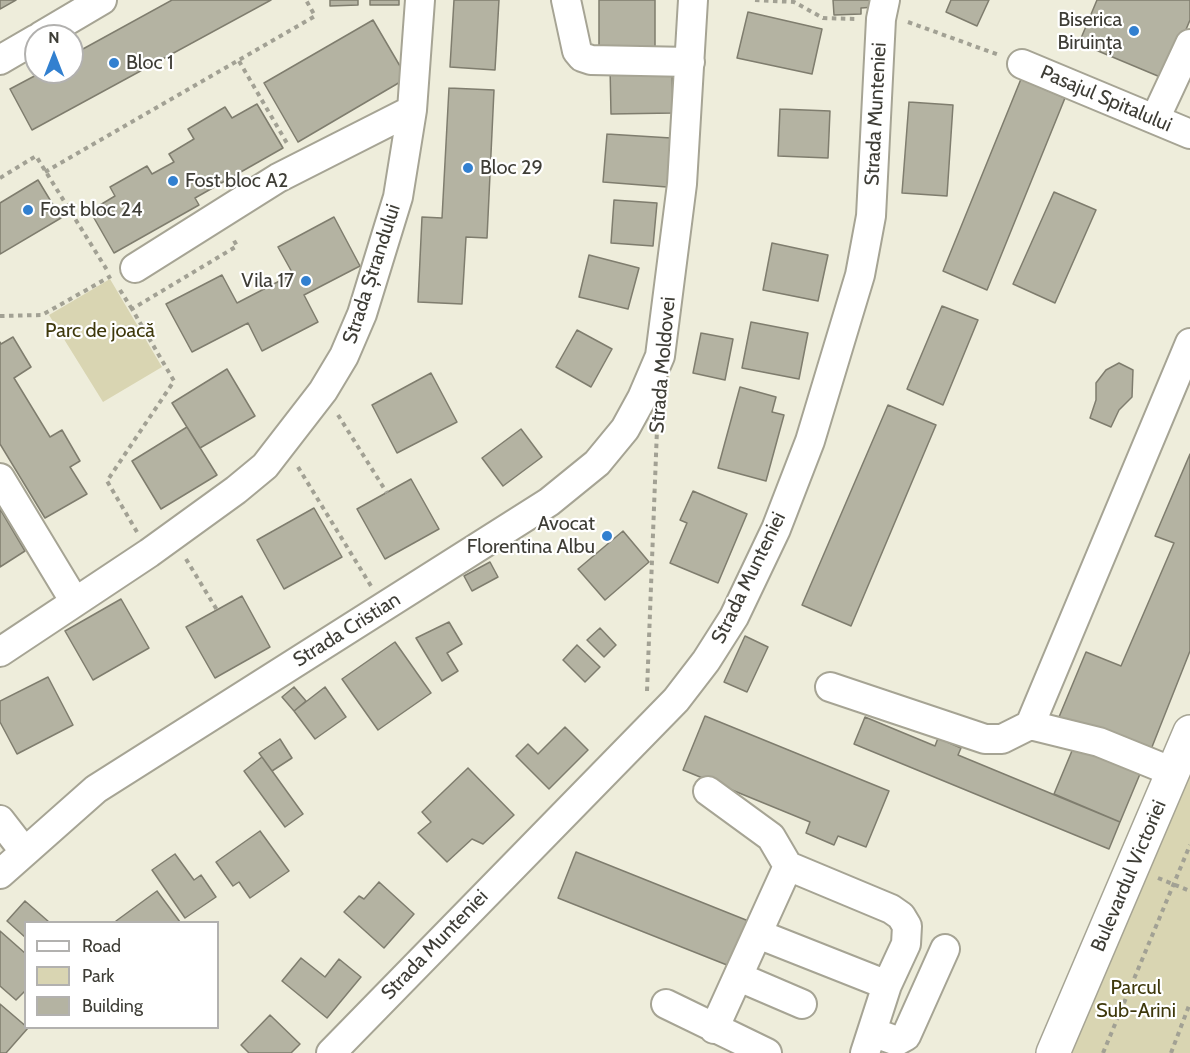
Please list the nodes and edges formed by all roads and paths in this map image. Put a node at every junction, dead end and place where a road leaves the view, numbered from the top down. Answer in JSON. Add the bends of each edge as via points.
{"nodes":[{"id":1,"x":102,"y":0,"type":"edge"},
{"id":2,"x":306,"y":0,"type":"edge"},
{"id":3,"x":420,"y":0,"type":"edge"},
{"id":4,"x":566,"y":0,"type":"edge"},
{"id":5,"x":693,"y":0,"type":"edge"},
{"id":6,"x":755,"y":0,"type":"edge"},
{"id":7,"x":874,"y":13,"type":"edge"},
{"id":8,"x":910,"y":22,"type":"dead end"},
{"id":9,"x":61,"y":24,"type":"edge"},
{"id":10,"x":1190,"y":45,"type":"edge"},
{"id":11,"x":24,"y":46,"type":"edge"},
{"id":12,"x":0,"y":60,"type":"edge"},
{"id":13,"x":239,"y":61,"type":"junction"},
{"id":14,"x":690,"y":62,"type":"junction"},
{"id":15,"x":1022,"y":64,"type":"joint"},
{"id":16,"x":412,"y":110,"type":"junction"},
{"id":17,"x":1155,"y":119,"type":"junction"},
{"id":18,"x":1190,"y":134,"type":"edge"},
{"id":19,"x":300,"y":167,"type":"junction"},
{"id":20,"x":45,"y":171,"type":"junction"},
{"id":21,"x":0,"y":178,"type":"edge"},
{"id":22,"x":220,"y":215,"type":"junction"},
{"id":23,"x":123,"y":272,"type":"junction"},
{"id":24,"x":132,"y":309,"type":"junction"},
{"id":25,"x":0,"y":316,"type":"edge"},
{"id":26,"x":1190,"y":343,"type":"edge"},
{"id":27,"x":660,"y":356,"type":"joint"},
{"id":28,"x":323,"y":391,"type":"junction"},
{"id":29,"x":657,"y":426,"type":"dead end"},
{"id":30,"x":283,"y":444,"type":"junction"},
{"id":31,"x":0,"y":478,"type":"edge"},
{"id":32,"x":387,"y":493,"type":"dead end"},
{"id":33,"x":172,"y":535,"type":"junction"},
{"id":34,"x":149,"y":553,"type":"junction"},
{"id":35,"x":353,"y":556,"type":"dead end"},
{"id":36,"x":75,"y":602,"type":"junction"},
{"id":37,"x":217,"y":610,"type":"dead end"},
{"id":38,"x":0,"y":652,"type":"edge"},
{"id":39,"x":830,"y":687,"type":"dead end"},
{"id":40,"x":1030,"y":724,"type":"junction"},
{"id":41,"x":646,"y":731,"type":"junction"},
{"id":42,"x":1190,"y":732,"type":"edge"},
{"id":43,"x":1173,"y":772,"type":"junction"},
{"id":44,"x":708,"y":791,"type":"dead end"},
{"id":45,"x":0,"y":820,"type":"edge"},
{"id":46,"x":1190,"y":845,"type":"edge"},
{"id":47,"x":24,"y":851,"type":"junction"},
{"id":48,"x":788,"y":866,"type":"junction"},
{"id":49,"x":0,"y":874,"type":"edge"},
{"id":50,"x":758,"y":934,"type":"junction"},
{"id":51,"x":945,"y":949,"type":"dead end"},
{"id":52,"x":739,"y":978,"type":"junction"},
{"id":53,"x":886,"y":985,"type":"junction"},
{"id":54,"x":1190,"y":1003,"type":"edge"},
{"id":55,"x":666,"y":1004,"type":"dead end"},
{"id":56,"x":802,"y":1004,"type":"dead end"},
{"id":57,"x":714,"y":1029,"type":"junction"},
{"id":58,"x":868,"y":1042,"type":"edge"},
{"id":59,"x":331,"y":1053,"type":"edge"},
{"id":60,"x":767,"y":1053,"type":"edge"},
{"id":61,"x":1053,"y":1053,"type":"edge"},
{"id":62,"x":1102,"y":1053,"type":"edge"},
{"id":63,"x":1171,"y":1053,"type":"edge"}],
"edges":[{"from":1,"to":9,"type":"street"},
{"from":2,"to":13,"type":"path","via":[[315,16]]},
{"from":3,"to":16,"type":"street","name":"Strada Ștrandului"},
{"from":4,"to":14,"type":"street","via":[[577,51],[582,57]]},
{"from":5,"to":14,"type":"street","name":"Strada Moldovei"},
{"from":6,"to":7,"type":"path","via":[[794,2],[823,18]]},
{"from":7,"to":41,"type":"street","name":"Strada Munteniei","via":[[871,216],[860,275],[810,441],[776,529],[734,617],[706,661]]},
{"from":8,"to":15,"type":"path"},
{"from":10,"to":17,"type":"street"},
{"from":11,"to":12,"type":"street"},
{"from":13,"to":19,"type":"path"},
{"from":13,"to":20,"type":"path"},
{"from":14,"to":27,"type":"street","name":"Strada Moldovei","via":[[682,184]]},
{"from":15,"to":17,"type":"street","name":"Pasajul Spitalului"},
{"from":16,"to":19,"type":"street"},
{"from":16,"to":28,"type":"street","name":"Strada Ștrandului","via":[[400,186],[380,261],[344,356]]},
{"from":17,"to":18,"type":"street","name":"Pasajul Spitalului"},
{"from":19,"to":22,"type":"street"},
{"from":20,"to":21,"type":"path","via":[[36,156]]},
{"from":20,"to":23,"type":"path"},
{"from":22,"to":23,"type":"street"},
{"from":22,"to":24,"type":"path","via":[[237,246]]},
{"from":23,"to":24,"type":"path"},
{"from":23,"to":25,"type":"path","via":[[42,315]]},
{"from":24,"to":34,"type":"path","via":[[174,381],[107,481]]},
{"from":26,"to":40,"type":"street"},
{"from":27,"to":47,"type":"street","name":"Strada Cristian","via":[[625,429],[576,482],[96,789]]},
{"from":28,"to":30,"type":"street","name":"Strada Ștrandului"},
{"from":28,"to":32,"type":"path"},
{"from":29,"to":41,"type":"path","name":"Strada Moldovei"},
{"from":30,"to":33,"type":"street","name":"Strada Ștrandului","via":[[265,466],[236,490]]},
{"from":30,"to":35,"type":"path"},
{"from":31,"to":36,"type":"street"},
{"from":33,"to":34,"type":"street","name":"Strada Ștrandului"},
{"from":33,"to":37,"type":"path"},
{"from":34,"to":36,"type":"street","name":"Strada Ștrandului"},
{"from":36,"to":38,"type":"street","name":"Strada Ștrandului"},
{"from":39,"to":40,"type":"street","via":[[985,739],[1002,739]]},
{"from":40,"to":43,"type":"street","via":[[1100,742]]},
{"from":41,"to":59,"type":"street","name":"Strada Munteniei"},
{"from":42,"to":43,"type":"main road","name":"Bulevardul Victoriei"},
{"from":43,"to":61,"type":"main road","name":"Bulevardul Victoriei"},
{"from":44,"to":48,"type":"street","via":[[771,837]]},
{"from":45,"to":47,"type":"street"},
{"from":46,"to":62,"type":"path"},
{"from":47,"to":49,"type":"street","name":"Strada Cristian"},
{"from":48,"to":50,"type":"street"},
{"from":48,"to":53,"type":"street","via":[[901,915],[907,926],[906,944]]},
{"from":50,"to":52,"type":"street"},
{"from":50,"to":53,"type":"street"},
{"from":51,"to":58,"type":"street","via":[[906,1036],[897,1041]]},
{"from":52,"to":56,"type":"street"},
{"from":52,"to":57,"type":"street"},
{"from":53,"to":58,"type":"street"},
{"from":54,"to":63,"type":"path"},
{"from":55,"to":57,"type":"street"},
{"from":57,"to":60,"type":"street"}]}
